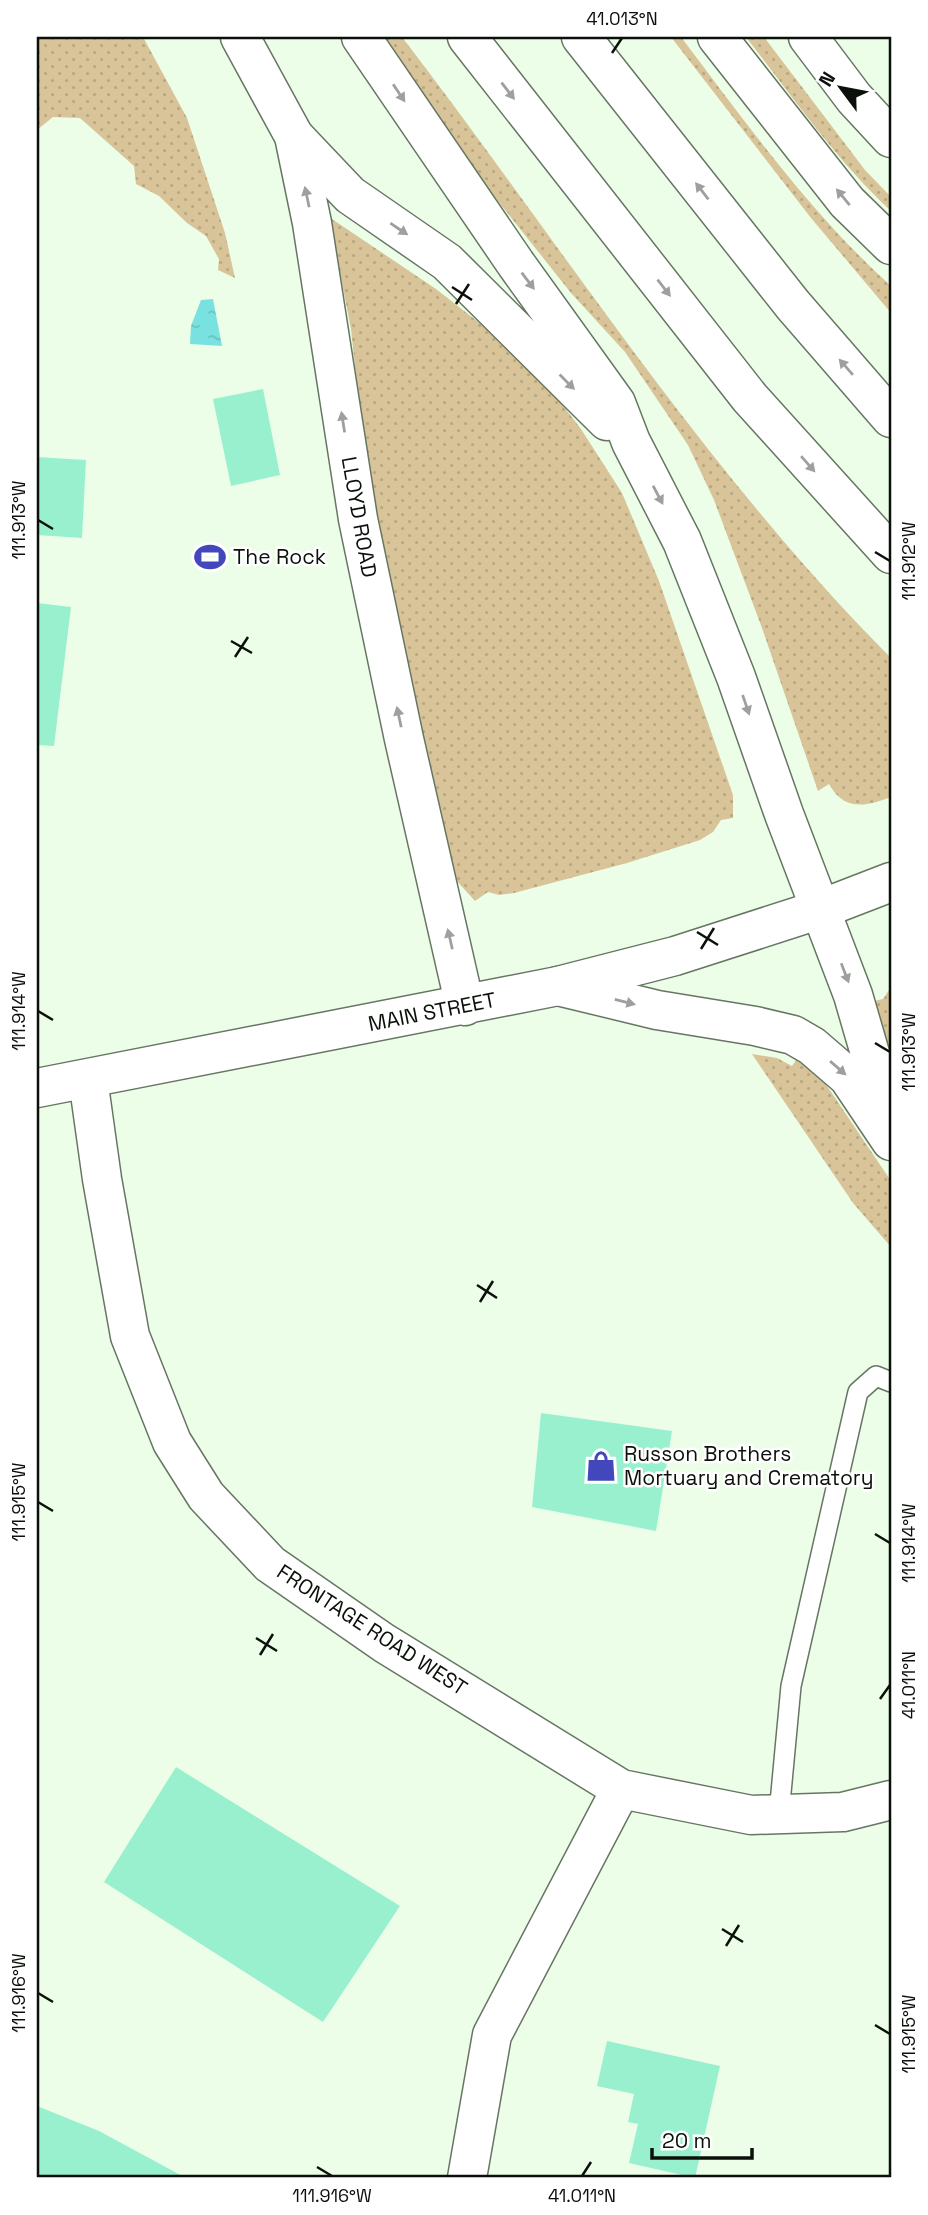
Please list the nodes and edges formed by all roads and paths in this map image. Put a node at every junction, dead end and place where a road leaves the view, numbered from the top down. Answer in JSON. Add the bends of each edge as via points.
{"nodes":[{"id":1,"x":240,"y":37,"type":"edge"},
{"id":2,"x":361,"y":37,"type":"edge"},
{"id":3,"x":467,"y":37,"type":"edge"},
{"id":4,"x":581,"y":37,"type":"edge"},
{"id":5,"x":717,"y":37,"type":"edge"},
{"id":6,"x":808,"y":37,"type":"edge"},
{"id":7,"x":294,"y":136,"type":"junction"},
{"id":8,"x":891,"y":138,"type":"edge"},
{"id":9,"x":891,"y":245,"type":"edge"},
{"id":10,"x":891,"y":418,"type":"edge"},
{"id":11,"x":631,"y":442,"type":"junction"},
{"id":12,"x":891,"y":554,"type":"edge"},
{"id":13,"x":891,"y":882,"type":"edge"},
{"id":14,"x":821,"y":909,"type":"junction"},
{"id":15,"x":558,"y":986,"type":"junction"},
{"id":16,"x":465,"y":1006,"type":"junction"},
{"id":17,"x":88,"y":1079,"type":"junction"},
{"id":18,"x":37,"y":1088,"type":"edge"},
{"id":19,"x":891,"y":1098,"type":"edge"},
{"id":20,"x":891,"y":1141,"type":"edge"},
{"id":21,"x":891,"y":1382,"type":"edge"},
{"id":22,"x":621,"y":1788,"type":"junction"},
{"id":23,"x":891,"y":1800,"type":"edge"},
{"id":24,"x":779,"y":1814,"type":"junction"},
{"id":25,"x":467,"y":2178,"type":"edge"}],
"edges":[{"from":1,"to":7,"type":"main road","name":"LLOYD ROAD"},
{"from":2,"to":11,"type":"main road","one_way":true,"via":[[615,403]]},
{"from":3,"to":12,"type":"main road","one_way":true,"via":[[750,398]]},
{"from":10,"to":4,"type":"main road","one_way":true,"via":[[793,306]]},
{"from":9,"to":5,"type":"main road","one_way":true,"via":[[847,202]]},
{"from":6,"to":8,"type":"main road"},
{"from":7,"to":11,"type":"main road","one_way":true,"via":[[350,195],[447,262]]},
{"from":16,"to":7,"type":"main road","name":"LLOYD ROAD","one_way":true,"via":[[358,519]]},
{"from":11,"to":14,"type":"main road","one_way":true,"via":[[682,541]]},
{"from":13,"to":14,"type":"main road","name":"MAIN STREET"},
{"from":14,"to":15,"type":"main road","name":"MAIN STREET","via":[[675,956]]},
{"from":14,"to":19,"type":"main road","one_way":true,"via":[[870,1057]]},
{"from":15,"to":16,"type":"main road","name":"MAIN STREET"},
{"from":15,"to":20,"type":"main road","one_way":true,"via":[[793,1035],[848,1077]]},
{"from":16,"to":17,"type":"main road","name":"MAIN STREET"},
{"from":17,"to":18,"type":"main road","name":"MAIN STREET"},
{"from":17,"to":22,"type":"main road","name":"FRONTAGE ROAD WEST","via":[[130,1336],[172,1442],[206,1496],[270,1564],[384,1643]]},
{"from":21,"to":24,"type":"lane","via":[[876,1376],[858,1392],[791,1686]]},
{"from":22,"to":24,"type":"main road","name":"FRONTAGE ROAD WEST","via":[[751,1815]]},
{"from":22,"to":25,"type":"main road","via":[[492,2035]]},
{"from":23,"to":24,"type":"main road","name":"FRONTAGE ROAD WEST","via":[[842,1812]]}]}
